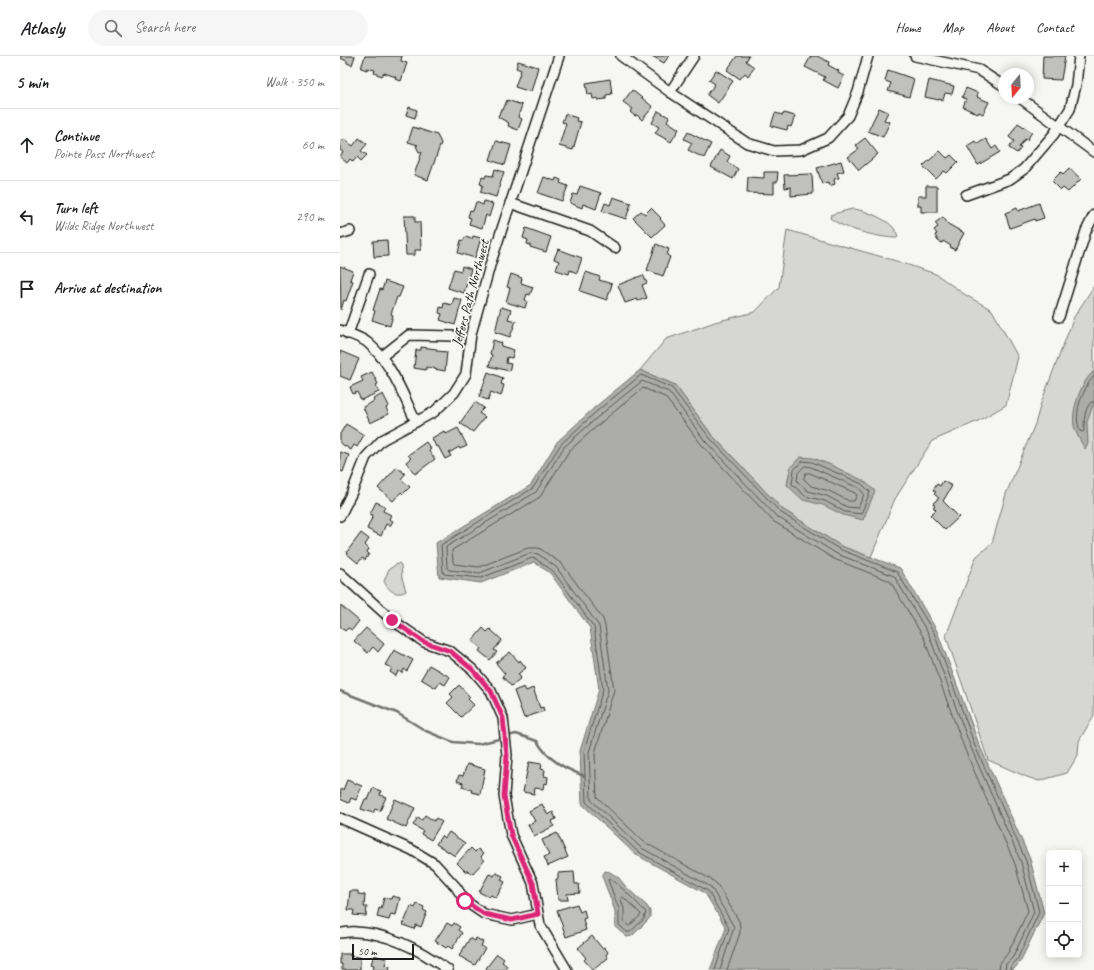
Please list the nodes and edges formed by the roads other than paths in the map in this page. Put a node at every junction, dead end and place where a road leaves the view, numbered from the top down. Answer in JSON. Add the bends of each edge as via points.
{"nodes":[{"id":1,"x":559,"y":56,"type":"edge"},
{"id":2,"x":621,"y":56,"type":"edge"},
{"id":3,"x":694,"y":56,"type":"edge"},
{"id":4,"x":868,"y":56,"type":"edge"},
{"id":5,"x":915,"y":56,"type":"edge"},
{"id":6,"x":1079,"y":56,"type":"edge"},
{"id":7,"x":998,"y":82,"type":"edge"},
{"id":8,"x":670,"y":92,"type":"junction"},
{"id":9,"x":1028,"y":104,"type":"edge"},
{"id":10,"x":1059,"y":127,"type":"junction"},
{"id":11,"x":1094,"y":152,"type":"edge"},
{"id":12,"x":966,"y":195,"type":"dead end"},
{"id":13,"x":510,"y":203,"type":"junction"},
{"id":14,"x":1094,"y":215,"type":"edge"},
{"id":15,"x":350,"y":231,"type":"dead end"},
{"id":16,"x":340,"y":234,"type":"edge"},
{"id":17,"x":615,"y":248,"type":"dead end"},
{"id":18,"x":369,"y":274,"type":"dead end"},
{"id":19,"x":1059,"y":317,"type":"dead end"},
{"id":20,"x":344,"y":332,"type":"edge"},
{"id":21,"x":453,"y":336,"type":"dead end"},
{"id":22,"x":381,"y":357,"type":"junction"},
{"id":23,"x":416,"y":422,"type":"junction"},
{"id":24,"x":340,"y":516,"type":"edge"},
{"id":25,"x":340,"y":573,"type":"edge"},
{"id":26,"x":340,"y":818,"type":"edge"},
{"id":27,"x":538,"y":914,"type":"junction"},
{"id":28,"x":340,"y":933,"type":"edge"},
{"id":29,"x":448,"y":970,"type":"edge"},
{"id":30,"x":566,"y":970,"type":"edge"}],
"edges":[{"from":1,"to":13,"type":"street","name":"Jeffers Path Northwest"},
{"from":2,"to":8,"type":"street"},
{"from":3,"to":8,"type":"street"},
{"from":4,"to":8,"type":"street","via":[[848,116],[828,138],[801,150],[774,151],[747,143]]},
{"from":5,"to":7,"type":"street","via":[[979,70]]},
{"from":6,"to":10,"type":"street","via":[[1070,110]]},
{"from":9,"to":10,"type":"street"},
{"from":10,"to":11,"type":"street"},
{"from":10,"to":12,"type":"street","via":[[1024,169],[1010,179]]},
{"from":13,"to":17,"type":"street","via":[[590,231]]},
{"from":13,"to":23,"type":"street","name":"Jeffers Path Northwest","via":[[471,334],[466,374],[454,393],[434,412]]},
{"from":14,"to":19,"type":"street","via":[[1086,231]]},
{"from":15,"to":16,"type":"street"},
{"from":18,"to":20,"type":"street"},
{"from":20,"to":22,"type":"street","via":[[367,342]]},
{"from":21,"to":22,"type":"street","via":[[409,335]]},
{"from":22,"to":23,"type":"street","via":[[398,383]]},
{"from":23,"to":24,"type":"street","name":"Jeffers Path Northwest","via":[[382,440],[366,456]]},
{"from":25,"to":27,"type":"street","via":[[392,620],[424,642],[450,651],[473,670],[491,691],[503,718],[507,755],[504,796],[511,835],[533,883]]},
{"from":26,"to":27,"type":"street","via":[[412,850],[435,864],[465,901],[484,914],[512,920]]},
{"from":27,"to":30,"type":"street","via":[[540,926]]},
{"from":28,"to":29,"type":"street","via":[[356,932],[382,936],[429,956]]}]}
